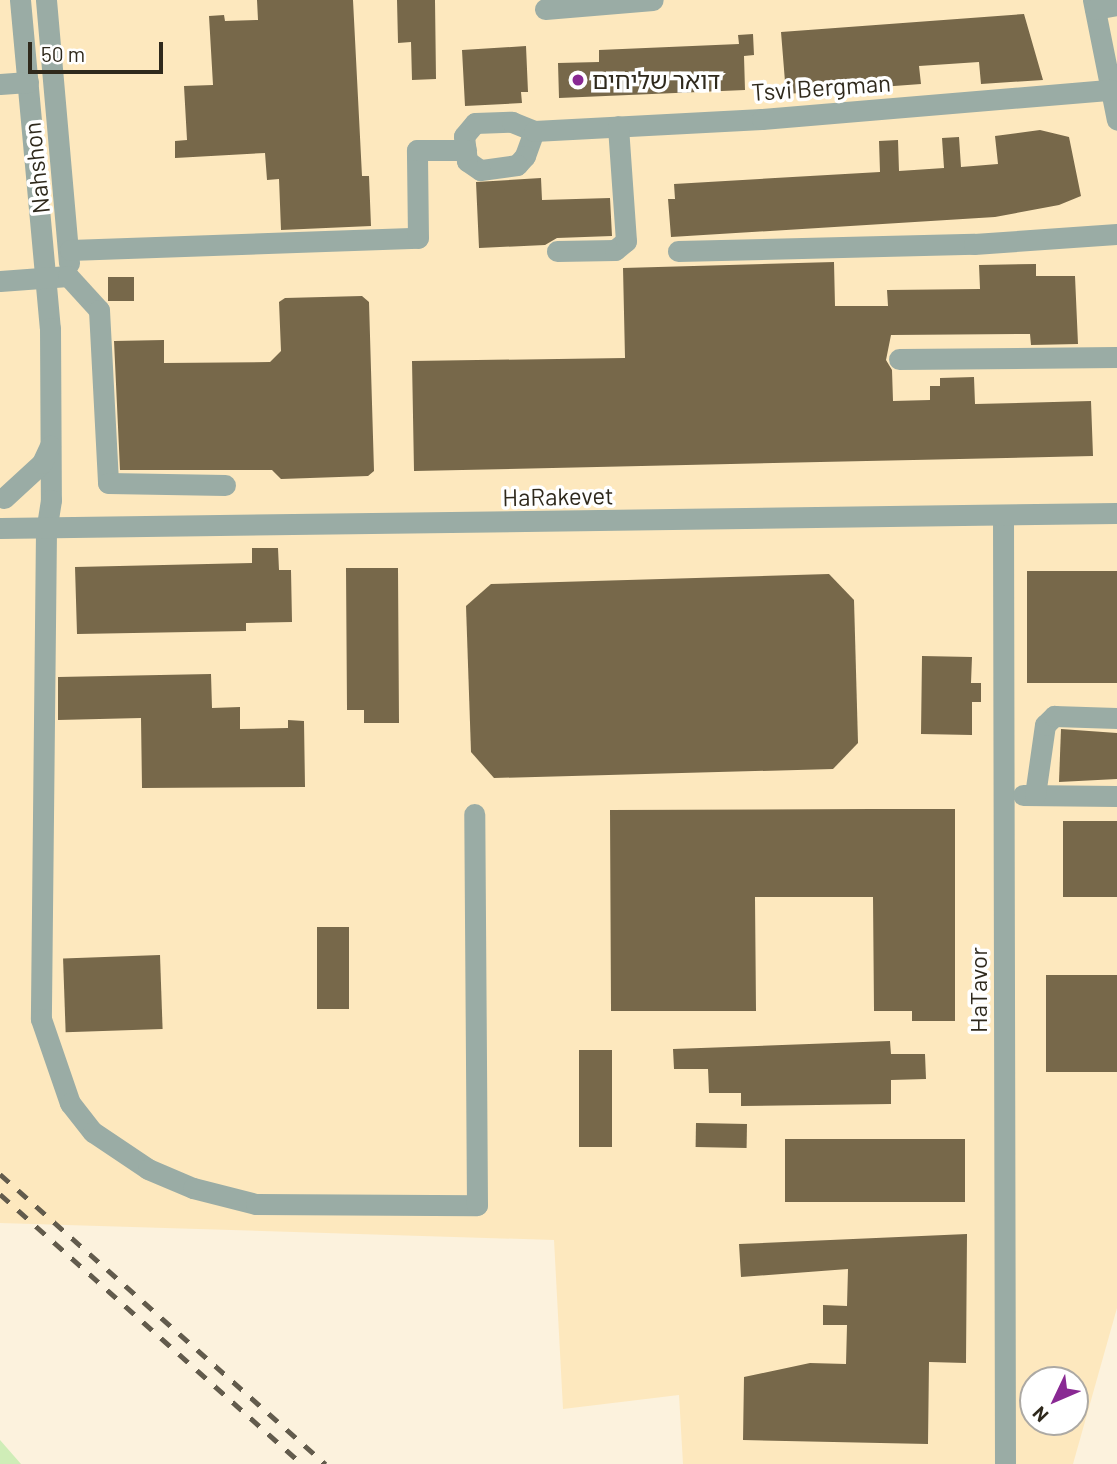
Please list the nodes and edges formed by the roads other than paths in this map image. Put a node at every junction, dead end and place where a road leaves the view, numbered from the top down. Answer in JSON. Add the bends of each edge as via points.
{"nodes":[{"id":1,"x":20,"y":0,"type":"edge"},
{"id":2,"x":46,"y":0,"type":"edge"},
{"id":3,"x":653,"y":0,"type":"edge"},
{"id":4,"x":1094,"y":4,"type":"edge"},
{"id":5,"x":1117,"y":5,"type":"edge"},
{"id":6,"x":545,"y":9,"type":"dead end"},
{"id":7,"x":28,"y":82,"type":"junction"},
{"id":8,"x":0,"y":84,"type":"edge"},
{"id":9,"x":1111,"y":90,"type":"junction"},
{"id":10,"x":1117,"y":120,"type":"edge"},
{"id":11,"x":618,"y":126,"type":"junction"},
{"id":12,"x":534,"y":131,"type":"junction"},
{"id":13,"x":466,"y":150,"type":"junction"},
{"id":14,"x":1117,"y":234,"type":"edge"},
{"id":15,"x":70,"y":250,"type":"junction"},
{"id":16,"x":557,"y":251,"type":"dead end"},
{"id":17,"x":678,"y":251,"type":"dead end"},
{"id":18,"x":68,"y":276,"type":"junction"},
{"id":19,"x":45,"y":277,"type":"junction"},
{"id":20,"x":0,"y":281,"type":"edge"},
{"id":21,"x":50,"y":328,"type":"junction"},
{"id":22,"x":1117,"y":357,"type":"edge"},
{"id":23,"x":899,"y":359,"type":"dead end"},
{"id":24,"x":51,"y":444,"type":"junction"},
{"id":25,"x":225,"y":485,"type":"dead end"},
{"id":26,"x":2,"y":498,"type":"edge"},
{"id":27,"x":51,"y":500,"type":"junction"},
{"id":28,"x":1117,"y":513,"type":"edge"},
{"id":29,"x":1003,"y":515,"type":"junction"},
{"id":30,"x":0,"y":528,"type":"edge"},
{"id":31,"x":46,"y":530,"type":"junction"},
{"id":32,"x":1117,"y":718,"type":"edge"},
{"id":33,"x":1003,"y":794,"type":"junction"},
{"id":34,"x":1035,"y":795,"type":"junction"},
{"id":35,"x":1117,"y":796,"type":"edge"},
{"id":36,"x":474,"y":814,"type":"dead end"},
{"id":37,"x":1005,"y":1464,"type":"edge"}],
"edges":[{"from":1,"to":7,"type":"street","name":"Nahshon"},
{"from":2,"to":15,"type":"street","name":"Nahshon"},
{"from":3,"to":6,"type":"street"},
{"from":4,"to":5,"type":"street"},
{"from":4,"to":9,"type":"street"},
{"from":7,"to":8,"type":"street"},
{"from":7,"to":19,"type":"street","name":"Nahshon"},
{"from":9,"to":10,"type":"street"},
{"from":9,"to":11,"type":"street","name":"Tsvi Bergman"},
{"from":11,"to":12,"type":"street","name":"Tsvi Bergman"},
{"from":11,"to":16,"type":"street","via":[[625,241],[615,250]]},
{"from":12,"to":13,"type":"street","name":"Tsvi Bergman","via":[[512,122],[475,123],[464,136]]},
{"from":12,"to":13,"type":"street","via":[[525,156],[506,168],[471,167]]},
{"from":13,"to":15,"type":"street","via":[[417,150],[418,237]]},
{"from":14,"to":17,"type":"street","via":[[974,244]]},
{"from":15,"to":18,"type":"street","name":"Nahshon"},
{"from":18,"to":19,"type":"street"},
{"from":18,"to":21,"type":"street","name":"Nahshon"},
{"from":18,"to":25,"type":"street","via":[[99,310],[108,484]]},
{"from":19,"to":20,"type":"street"},
{"from":19,"to":21,"type":"street","name":"Nahshon"},
{"from":21,"to":24,"type":"street","name":"Nahshon"},
{"from":22,"to":23,"type":"street"},
{"from":24,"to":26,"type":"street","via":[[42,463]]},
{"from":24,"to":27,"type":"street","name":"Nahshon"},
{"from":26,"to":27,"type":"street"},
{"from":27,"to":31,"type":"street","name":"Nahshon"},
{"from":28,"to":29,"type":"street","name":"HaRakevet"},
{"from":29,"to":31,"type":"street","name":"HaRakevet"},
{"from":29,"to":33,"type":"street","name":"HaTavor"},
{"from":30,"to":31,"type":"street","name":"HaRakevet"},
{"from":31,"to":36,"type":"street","name":"Nahshon","via":[[41,1020],[55,1067],[93,1132],[159,1174],[256,1204],[477,1205]]},
{"from":32,"to":34,"type":"street","via":[[1054,716],[1045,725]]},
{"from":33,"to":34,"type":"street"},
{"from":33,"to":37,"type":"street","name":"HaTavor"},
{"from":34,"to":35,"type":"street"}]}
